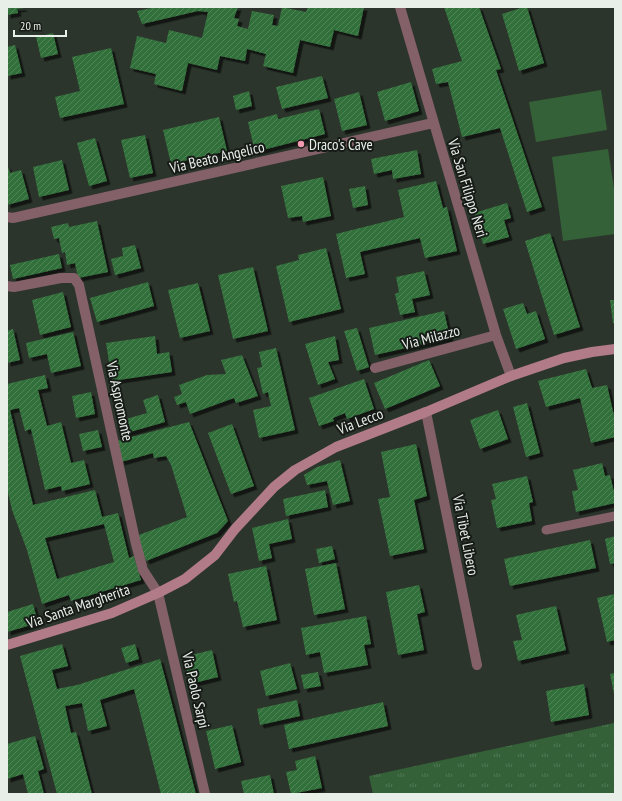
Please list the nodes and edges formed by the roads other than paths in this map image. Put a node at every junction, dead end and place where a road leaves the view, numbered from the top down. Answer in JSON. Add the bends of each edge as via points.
{"nodes":[{"id":1,"x":400,"y":7,"type":"edge"},
{"id":2,"x":433,"y":123,"type":"junction"},
{"id":3,"x":7,"y":217,"type":"edge"},
{"id":4,"x":7,"y":286,"type":"edge"},
{"id":5,"x":496,"y":334,"type":"junction"},
{"id":6,"x":615,"y":349,"type":"edge"},
{"id":7,"x":375,"y":368,"type":"dead end"},
{"id":8,"x":511,"y":376,"type":"junction"},
{"id":9,"x":426,"y":412,"type":"junction"},
{"id":10,"x":615,"y":516,"type":"edge"},
{"id":11,"x":546,"y":530,"type":"dead end"},
{"id":12,"x":158,"y":593,"type":"junction"},
{"id":13,"x":7,"y":645,"type":"edge"},
{"id":14,"x":477,"y":665,"type":"dead end"},
{"id":15,"x":205,"y":794,"type":"edge"}],
"edges":[{"from":1,"to":2,"type":"street","name":"Via San Filippo Neri"},
{"from":2,"to":3,"type":"street","name":"Via Beato Angelico","via":[[13,218]]},
{"from":2,"to":5,"type":"street","name":"Via San Filippo Neri"},
{"from":4,"to":12,"type":"street","name":"Via Aspromonte","via":[[62,278],[74,278],[79,285],[136,544],[143,570]]},
{"from":5,"to":7,"type":"street","name":"Via Milazzo"},
{"from":5,"to":8,"type":"street","name":"Via San Filippo Neri"},
{"from":6,"to":8,"type":"street","name":"Via Lecco","via":[[564,358]]},
{"from":8,"to":9,"type":"street","name":"Via Lecco"},
{"from":9,"to":12,"type":"street","name":"Via Lecco","via":[[336,447],[294,470],[249,513],[216,555],[185,579]]},
{"from":9,"to":14,"type":"street","name":"Via Tibet Libero"},
{"from":10,"to":11,"type":"lane"},
{"from":12,"to":13,"type":"street","name":"Via Santa Margherita","via":[[112,613]]},
{"from":12,"to":15,"type":"street","name":"Via Paolo Sarpi"}]}
